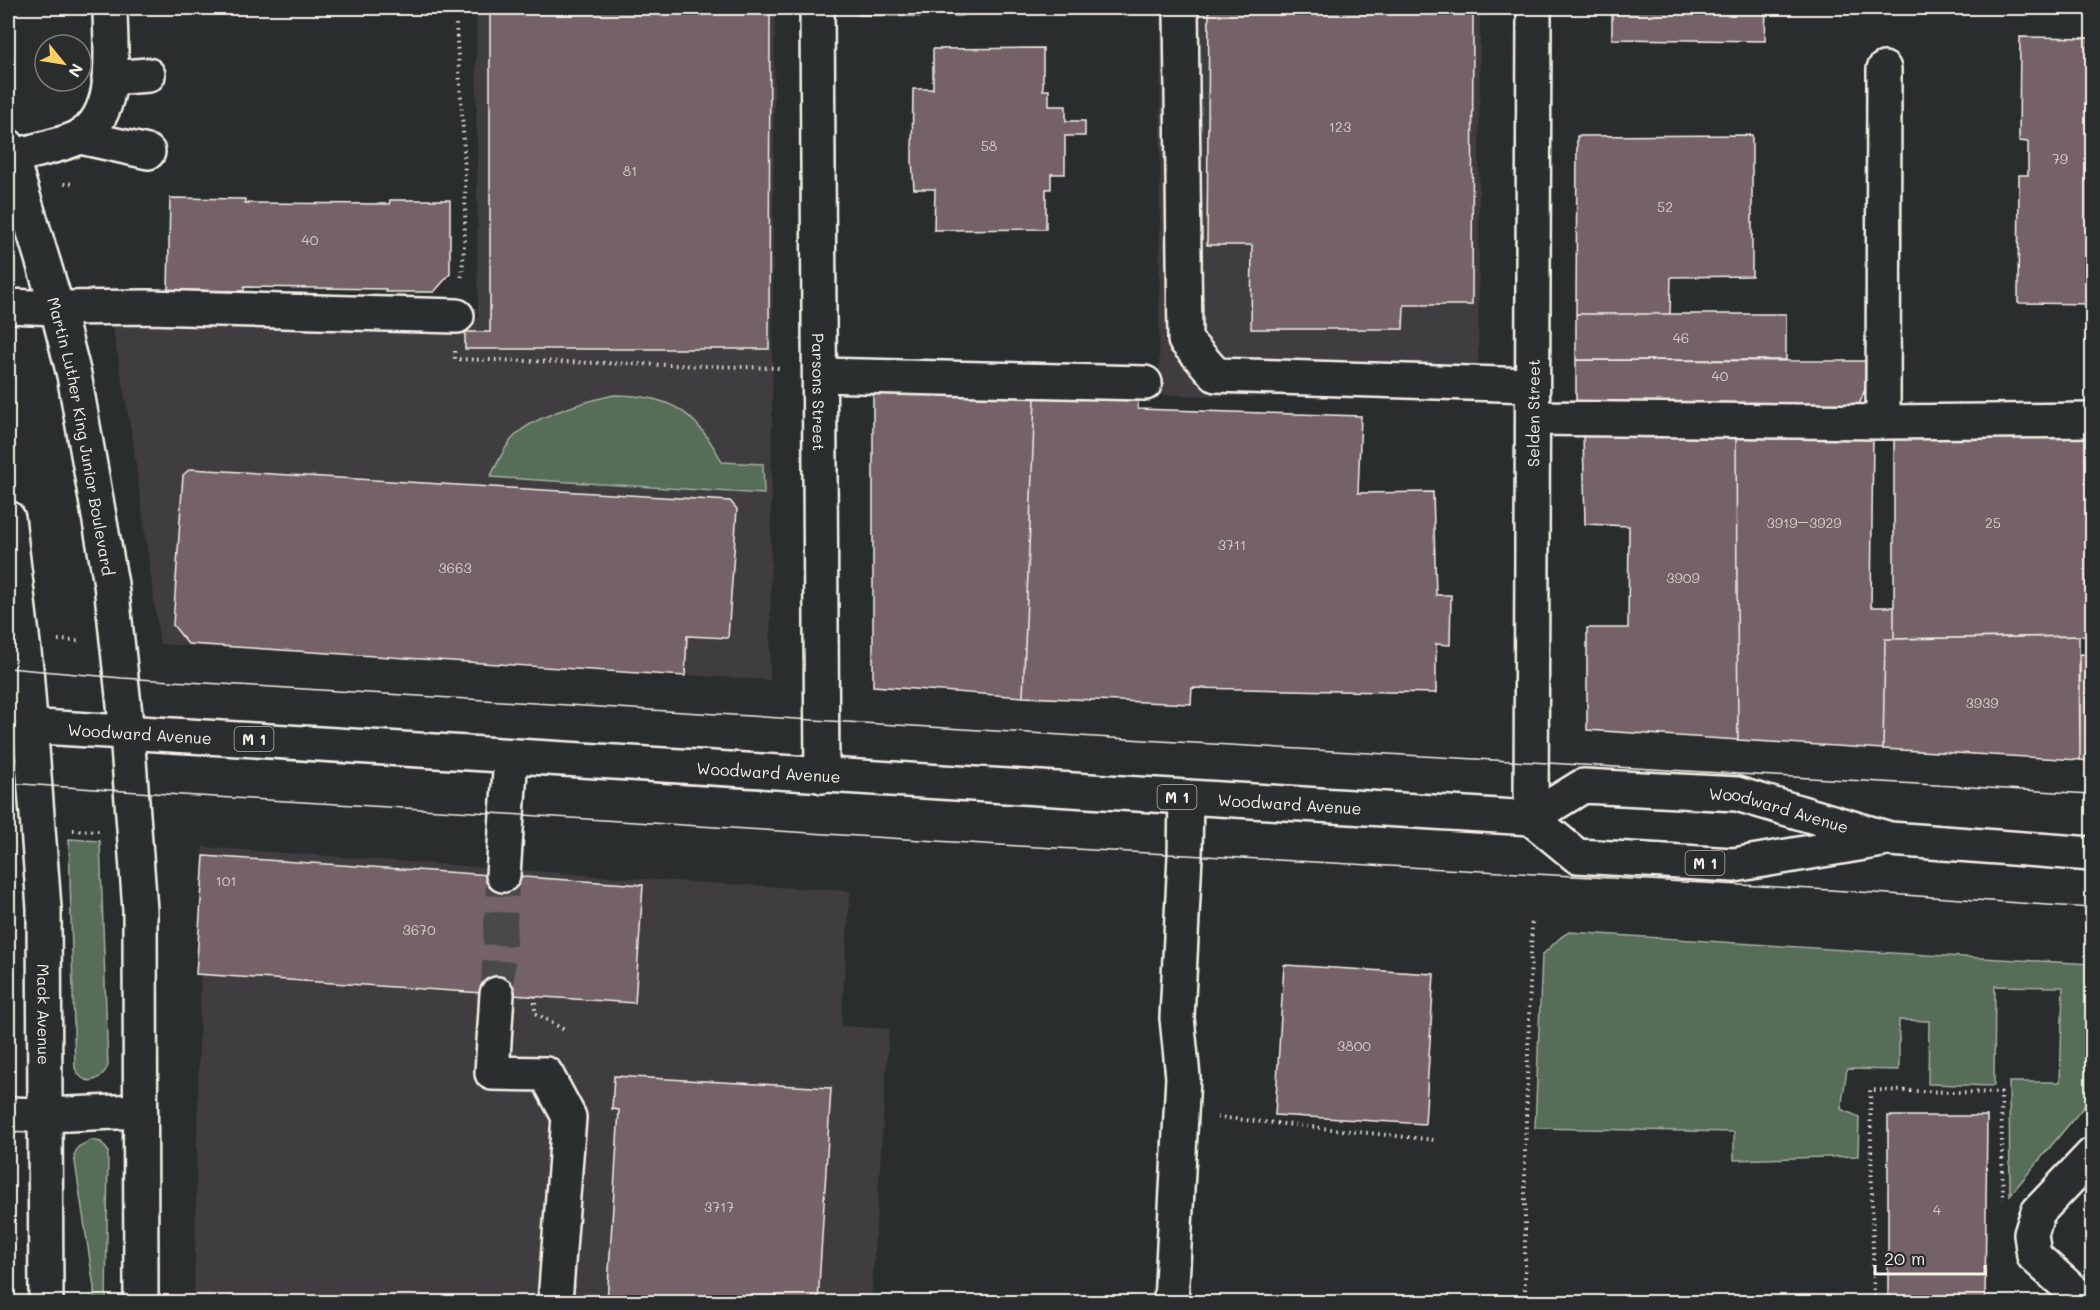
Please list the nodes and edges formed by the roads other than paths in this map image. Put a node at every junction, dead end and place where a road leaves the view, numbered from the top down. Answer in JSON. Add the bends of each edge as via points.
{"nodes":[{"id":1,"x":110,"y":8,"type":"edge"},
{"id":2,"x":817,"y":8,"type":"edge"},
{"id":3,"x":1181,"y":8,"type":"edge"},
{"id":4,"x":1534,"y":8,"type":"edge"},
{"id":5,"x":1884,"y":69,"type":"dead end"},
{"id":6,"x":148,"y":75,"type":"dead end"},
{"id":7,"x":109,"y":78,"type":"junction"},
{"id":8,"x":80,"y":137,"type":"junction"},
{"id":9,"x":9,"y":152,"type":"edge"},
{"id":10,"x":148,"y":152,"type":"dead end"},
{"id":11,"x":8,"y":306,"type":"edge"},
{"id":12,"x":57,"y":308,"type":"junction"},
{"id":13,"x":457,"y":316,"type":"road end"},
{"id":14,"x":820,"y":375,"type":"junction"},
{"id":15,"x":1145,"y":383,"type":"dead end"},
{"id":16,"x":1532,"y":385,"type":"junction"},
{"id":17,"x":1533,"y":418,"type":"junction"},
{"id":18,"x":2092,"y":420,"type":"edge"},
{"id":19,"x":1883,"y":422,"type":"junction"},
{"id":20,"x":8,"y":518,"type":"edge"},
{"id":21,"x":19,"y":726,"type":"edge"},
{"id":22,"x":127,"y":733,"type":"junction"},
{"id":23,"x":511,"y":756,"type":"junction"},
{"id":24,"x":822,"y":776,"type":"junction"},
{"id":25,"x":1186,"y":797,"type":"junction"},
{"id":26,"x":1531,"y":818,"type":"junction"},
{"id":27,"x":1890,"y":839,"type":"junction"},
{"id":28,"x":2092,"y":854,"type":"edge"},
{"id":29,"x":503,"y":875,"type":"tunnel mouth"},
{"id":30,"x":497,"y":994,"type":"tunnel mouth"},
{"id":31,"x":140,"y":1112,"type":"junction"},
{"id":32,"x":8,"y":1114,"type":"edge"},
{"id":33,"x":44,"y":1115,"type":"junction"},
{"id":34,"x":2092,"y":1155,"type":"edge"},
{"id":35,"x":46,"y":1302,"type":"edge"},
{"id":36,"x":141,"y":1302,"type":"edge"},
{"id":37,"x":555,"y":1302,"type":"edge"},
{"id":38,"x":1171,"y":1302,"type":"edge"},
{"id":39,"x":2085,"y":1302,"type":"edge"}],
"edges":[{"from":1,"to":7,"type":"main road"},
{"from":2,"to":14,"type":"main road","name":"Parsons Street"},
{"from":3,"to":16,"type":"main road","via":[[1185,340],[1216,375]]},
{"from":4,"to":16,"type":"main road","name":"Selden Street"},
{"from":5,"to":19,"type":"main road"},
{"from":6,"to":7,"type":"main road"},
{"from":7,"to":8,"type":"main road","via":[[104,110],[93,127]]},
{"from":8,"to":9,"type":"main road"},
{"from":8,"to":10,"type":"main road"},
{"from":9,"to":12,"type":"main road","name":"Martin Luther King Junior Boulevard"},
{"from":11,"to":12,"type":"main road"},
{"from":12,"to":13,"type":"main road"},
{"from":12,"to":22,"type":"main road","name":"Martin Luther King Junior Boulevard","via":[[76,384],[110,573]]},
{"from":14,"to":15,"type":"main road"},
{"from":14,"to":24,"type":"main road","name":"Parsons Street"},
{"from":16,"to":17,"type":"main road","name":"Selden Street"},
{"from":17,"to":19,"type":"main road"},
{"from":17,"to":26,"type":"main road","name":"Selden Street"},
{"from":18,"to":19,"type":"main road"},
{"from":20,"to":21,"type":"main road","via":[[26,669]]},
{"from":21,"to":22,"type":"main road","name":"Woodward Avenue","number":"M 1"},
{"from":21,"to":33,"type":"main road","name":"Mack Avenue","via":[[44,916]]},
{"from":22,"to":23,"type":"main road","name":"Woodward Avenue","number":"M 1"},
{"from":22,"to":31,"type":"main road","via":[[140,910]]},
{"from":23,"to":24,"type":"main road","name":"Woodward Avenue","number":"M 1"},
{"from":23,"to":29,"type":"main road"},
{"from":24,"to":25,"type":"main road","name":"Woodward Avenue","number":"M 1"},
{"from":25,"to":26,"type":"main road","name":"Woodward Avenue","number":"M 1"},
{"from":25,"to":38,"type":"main road","via":[[1177,1018],[1183,1077]]},
{"from":26,"to":27,"type":"main road","name":"Woodward Avenue","number":"M 1","via":[[1583,786],[1737,794]]},
{"from":26,"to":27,"type":"main road","name":"Woodward Avenue","number":"M 1","via":[[1577,856],[1734,865]]},
{"from":27,"to":28,"type":"main road","name":"Woodward Avenue","number":"M 1"},
{"from":30,"to":37,"type":"main road","via":[[492,1073],[546,1074],[569,1117]]},
{"from":31,"to":33,"type":"main road"},
{"from":31,"to":36,"type":"main road"},
{"from":32,"to":33,"type":"main road"},
{"from":33,"to":35,"type":"main road","name":"Mack Avenue"},
{"from":34,"to":39,"type":"main road","via":[[2038,1212],[2031,1234],[2034,1256]]}]}
